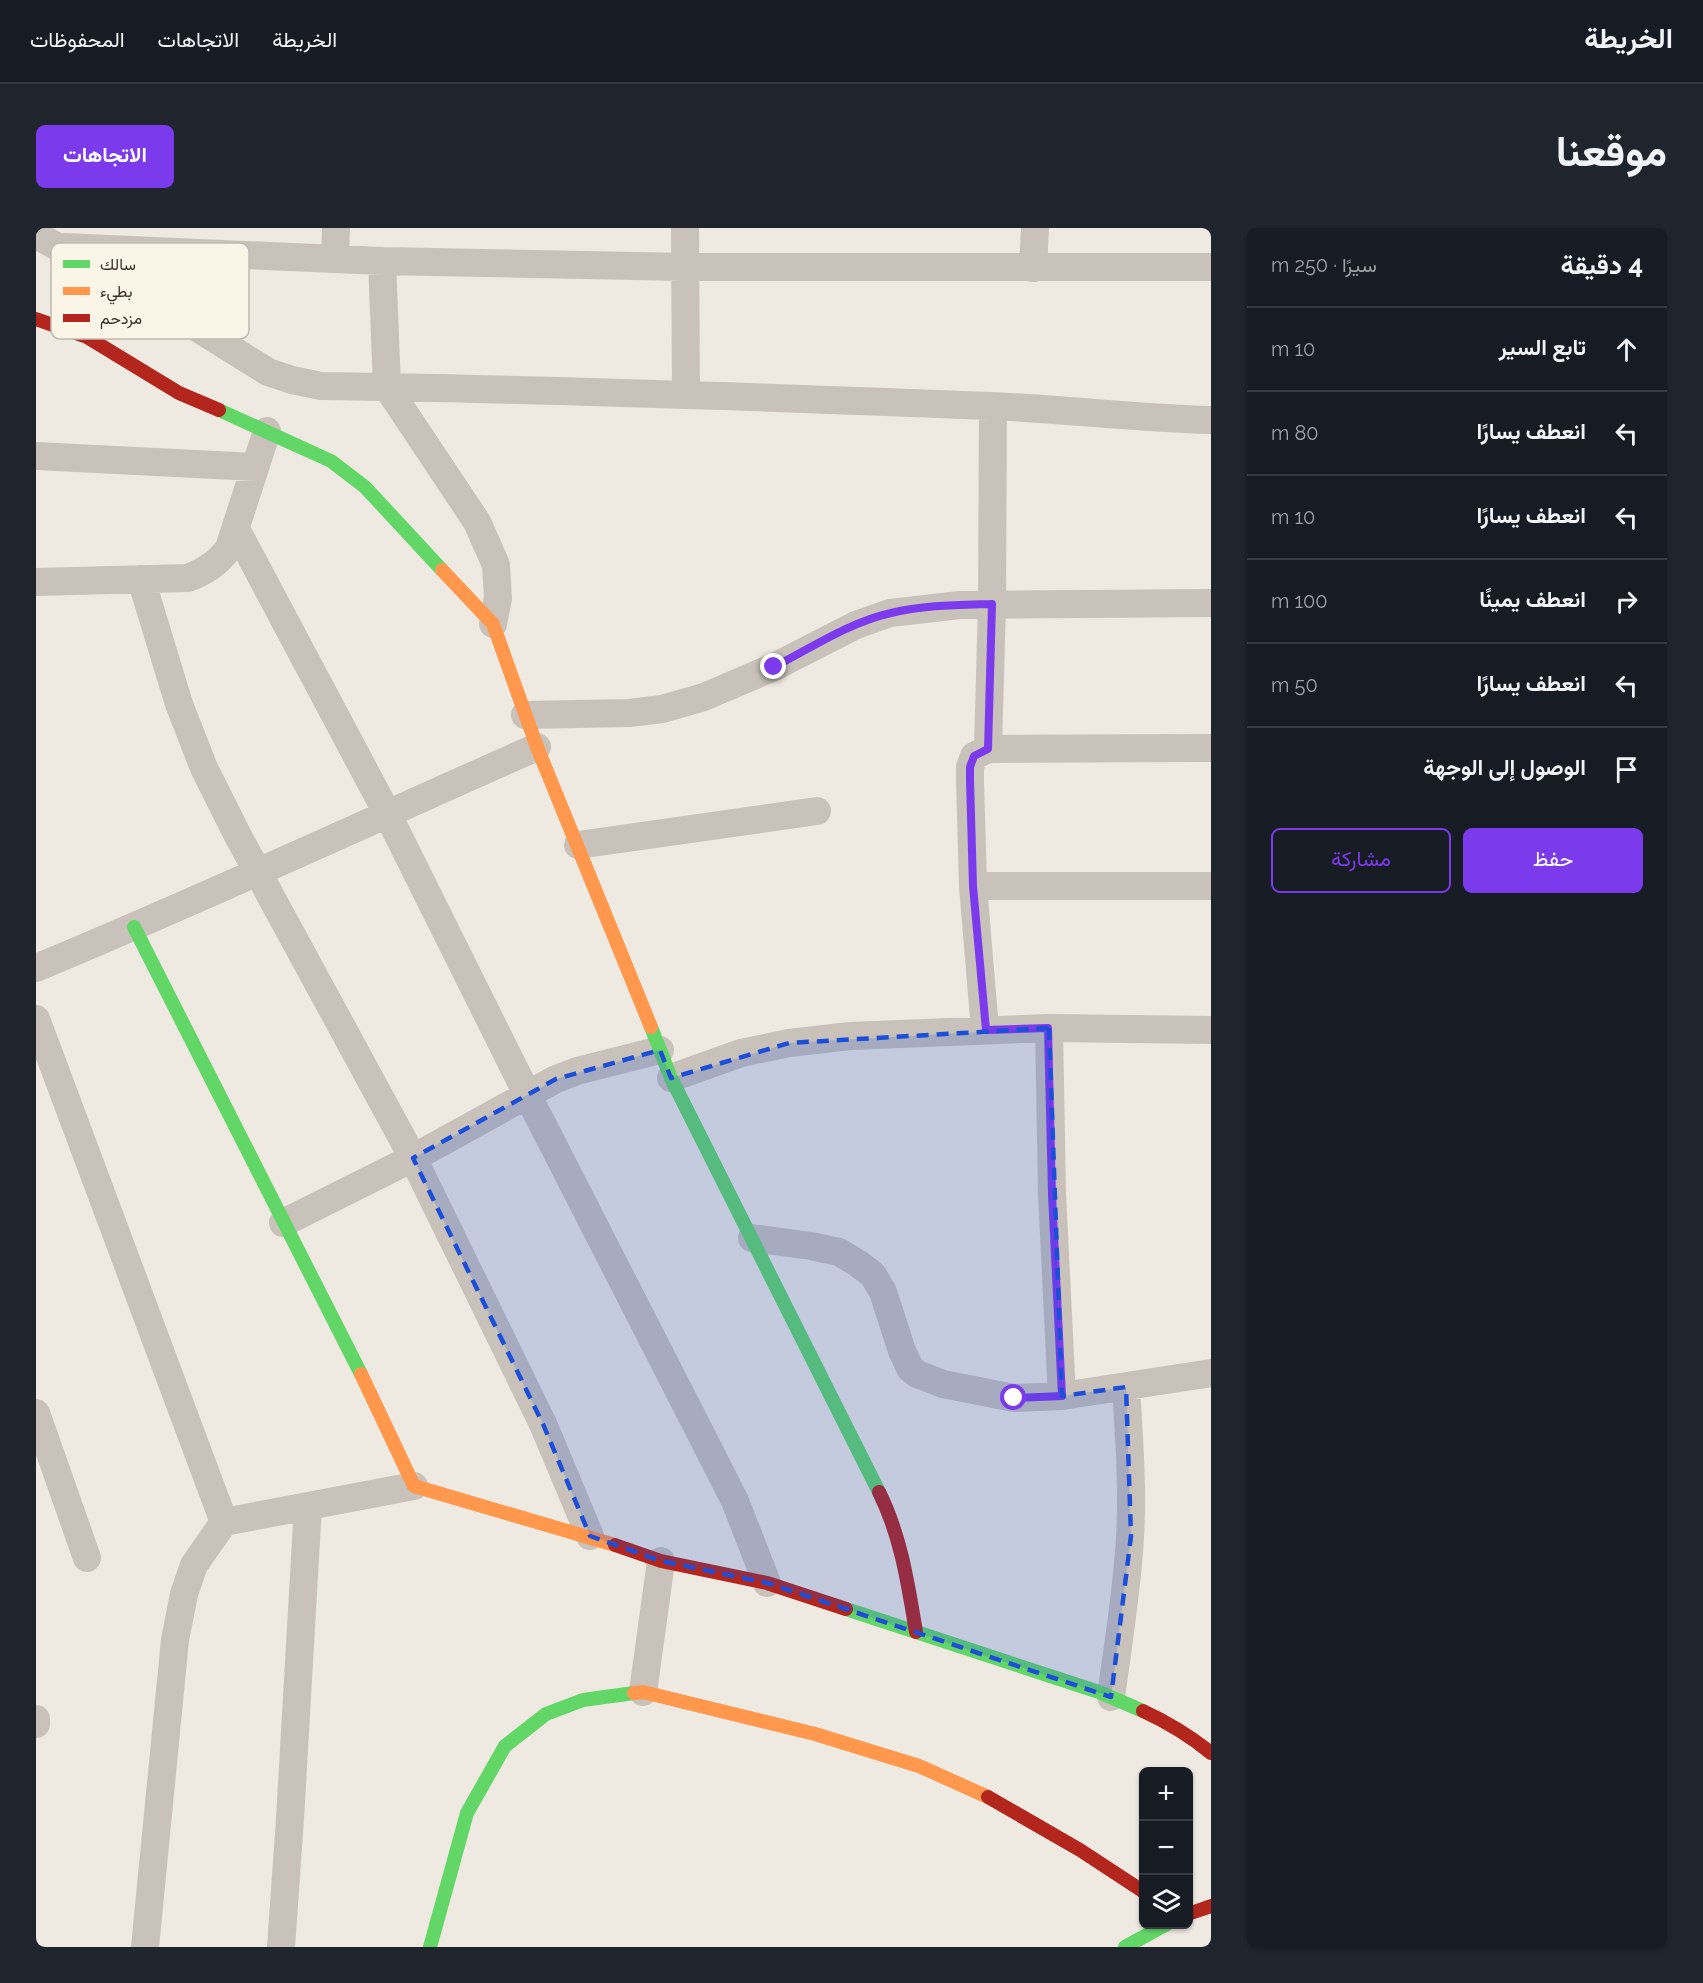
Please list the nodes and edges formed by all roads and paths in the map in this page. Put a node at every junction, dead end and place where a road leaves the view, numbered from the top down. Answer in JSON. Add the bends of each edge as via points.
{"nodes":[{"id":1,"x":336,"y":228,"type":"edge"},
{"id":2,"x":685,"y":228,"type":"edge"},
{"id":3,"x":1035,"y":228,"type":"edge"},
{"id":4,"x":48,"y":241,"type":"edge"},
{"id":5,"x":80,"y":243,"type":"edge"},
{"id":6,"x":249,"y":254,"type":"edge"},
{"id":7,"x":335,"y":259,"type":"junction"},
{"id":8,"x":381,"y":261,"type":"junction"},
{"id":9,"x":685,"y":267,"type":"junction"},
{"id":10,"x":1211,"y":267,"type":"edge"},
{"id":11,"x":1033,"y":268,"type":"junction"},
{"id":12,"x":36,"y":319,"type":"edge"},
{"id":13,"x":51,"y":324,"type":"edge"},
{"id":14,"x":90,"y":339,"type":"edge"},
{"id":15,"x":215,"y":339,"type":"edge"},
{"id":16,"x":387,"y":387,"type":"junction"},
{"id":17,"x":686,"y":395,"type":"junction"},
{"id":18,"x":993,"y":406,"type":"junction"},
{"id":19,"x":1211,"y":420,"type":"edge"},
{"id":20,"x":267,"y":431,"type":"junction"},
{"id":21,"x":36,"y":456,"type":"edge"},
{"id":22,"x":255,"y":468,"type":"junction"},
{"id":23,"x":236,"y":529,"type":"junction"},
{"id":24,"x":141,"y":579,"type":"junction"},
{"id":25,"x":36,"y":582,"type":"edge"},
{"id":26,"x":1211,"y":603,"type":"edge"},
{"id":27,"x":992,"y":604,"type":"junction"},
{"id":28,"x":493,"y":624,"type":"junction"},
{"id":29,"x":525,"y":715,"type":"junction"},
{"id":30,"x":537,"y":747,"type":"junction"},
{"id":31,"x":1211,"y":748,"type":"edge"},
{"id":32,"x":988,"y":749,"type":"junction"},
{"id":33,"x":817,"y":811,"type":"dead end"},
{"id":34,"x":387,"y":813,"type":"junction"},
{"id":35,"x":578,"y":845,"type":"junction"},
{"id":36,"x":259,"y":873,"type":"junction"},
{"id":37,"x":973,"y":886,"type":"junction"},
{"id":38,"x":1211,"y":886,"type":"edge"},
{"id":39,"x":134,"y":927,"type":"junction"},
{"id":40,"x":36,"y":968,"type":"edge"},
{"id":41,"x":36,"y":1019,"type":"edge"},
{"id":42,"x":1048,"y":1028,"type":"junction"},
{"id":43,"x":986,"y":1030,"type":"junction"},
{"id":44,"x":1211,"y":1030,"type":"edge"},
{"id":45,"x":660,"y":1050,"type":"junction"},
{"id":46,"x":671,"y":1078,"type":"junction"},
{"id":47,"x":527,"y":1094,"type":"junction"},
{"id":48,"x":413,"y":1158,"type":"junction"},
{"id":49,"x":283,"y":1223,"type":"junction"},
{"id":50,"x":752,"y":1239,"type":"junction"},
{"id":51,"x":1211,"y":1373,"type":"edge"},
{"id":52,"x":1126,"y":1387,"type":"junction"},
{"id":53,"x":1062,"y":1396,"type":"junction"},
{"id":54,"x":36,"y":1413,"type":"edge"},
{"id":55,"x":414,"y":1486,"type":"junction"},
{"id":56,"x":308,"y":1506,"type":"junction"},
{"id":57,"x":224,"y":1522,"type":"junction"},
{"id":58,"x":590,"y":1536,"type":"junction"},
{"id":59,"x":87,"y":1558,"type":"dead end"},
{"id":60,"x":662,"y":1561,"type":"junction"},
{"id":61,"x":767,"y":1583,"type":"junction"},
{"id":62,"x":916,"y":1632,"type":"junction"},
{"id":63,"x":643,"y":1692,"type":"junction"},
{"id":64,"x":1111,"y":1697,"type":"junction"},
{"id":65,"x":36,"y":1719,"type":"edge"},
{"id":66,"x":36,"y":1725,"type":"edge"},
{"id":67,"x":1211,"y":1753,"type":"edge"},
{"id":68,"x":1139,"y":1889,"type":"edge"},
{"id":69,"x":1211,"y":1906,"type":"edge"},
{"id":70,"x":1193,"y":1912,"type":"edge"},
{"id":71,"x":1158,"y":1929,"type":"edge"},
{"id":72,"x":145,"y":1947,"type":"edge"},
{"id":73,"x":281,"y":1947,"type":"edge"},
{"id":74,"x":430,"y":1947,"type":"edge"},
{"id":75,"x":1125,"y":1947,"type":"edge"}],
"edges":[{"from":1,"to":7,"type":"street"},
{"from":2,"to":9,"type":"street"},
{"from":3,"to":11,"type":"street"},
{"from":4,"to":5,"type":"street"},
{"from":6,"to":7,"type":"street"},
{"from":7,"to":8,"type":"street"},
{"from":8,"to":9,"type":"street"},
{"from":8,"to":16,"type":"street"},
{"from":9,"to":11,"type":"street"},
{"from":9,"to":17,"type":"street"},
{"from":10,"to":11,"type":"street"},
{"from":12,"to":13,"type":"street"},
{"from":14,"to":20,"type":"street","via":[[179,393]]},
{"from":15,"to":16,"type":"street","via":[[268,372],[292,380],[321,386]]},
{"from":16,"to":17,"type":"street"},
{"from":16,"to":28,"type":"street","via":[[477,522],[496,565],[498,598]]},
{"from":17,"to":18,"type":"street"},
{"from":18,"to":19,"type":"street"},
{"from":18,"to":27,"type":"street"},
{"from":20,"to":22,"type":"street"},
{"from":20,"to":28,"type":"street","via":[[331,461],[365,487]]},
{"from":21,"to":22,"type":"street"},
{"from":22,"to":23,"type":"street"},
{"from":23,"to":24,"type":"street","via":[[225,554],[207,571],[188,578]]},
{"from":23,"to":34,"type":"street"},
{"from":24,"to":25,"type":"street"},
{"from":24,"to":36,"type":"street","via":[[204,768]]},
{"from":26,"to":27,"type":"street"},
{"from":27,"to":29,"type":"street","via":[[890,613],[856,625],[704,697],[662,709]]},
{"from":27,"to":32,"type":"street"},
{"from":28,"to":29,"type":"street"},
{"from":29,"to":30,"type":"street"},
{"from":30,"to":34,"type":"street"},
{"from":30,"to":35,"type":"street"},
{"from":31,"to":32,"type":"street"},
{"from":32,"to":37,"type":"street","via":[[974,756],[970,767]]},
{"from":33,"to":35,"type":"street"},
{"from":34,"to":36,"type":"street"},
{"from":34,"to":47,"type":"street"},
{"from":35,"to":45,"type":"street"},
{"from":36,"to":39,"type":"street"},
{"from":36,"to":48,"type":"street"},
{"from":37,"to":38,"type":"street"},
{"from":37,"to":43,"type":"street"},
{"from":39,"to":40,"type":"street"},
{"from":39,"to":49,"type":"street"},
{"from":41,"to":57,"type":"street"},
{"from":42,"to":43,"type":"street"},
{"from":42,"to":44,"type":"street"},
{"from":42,"to":53,"type":"street"},
{"from":43,"to":46,"type":"street","via":[[789,1043],[741,1053]]},
{"from":45,"to":46,"type":"street"},
{"from":45,"to":47,"type":"street","via":[[577,1071]]},
{"from":46,"to":50,"type":"street"},
{"from":47,"to":48,"type":"street"},
{"from":47,"to":61,"type":"street","via":[[735,1501]]},
{"from":48,"to":49,"type":"street"},
{"from":48,"to":58,"type":"street","via":[[543,1424]]},
{"from":49,"to":55,"type":"street"},
{"from":50,"to":53,"type":"street","via":[[839,1252],[873,1275],[883,1292],[902,1351],[917,1374],[943,1384],[1014,1398]]},
{"from":50,"to":62,"type":"street","via":[[886,1506],[903,1558]]},
{"from":51,"to":52,"type":"street"},
{"from":52,"to":53,"type":"street"},
{"from":52,"to":64,"type":"street","via":[[1131,1536]]},
{"from":54,"to":59,"type":"street"},
{"from":55,"to":56,"type":"street"},
{"from":55,"to":58,"type":"street"},
{"from":56,"to":57,"type":"street"},
{"from":56,"to":73,"type":"street"},
{"from":57,"to":72,"type":"street","via":[[194,1565],[175,1640]]},
{"from":58,"to":60,"type":"street"},
{"from":60,"to":61,"type":"street"},
{"from":60,"to":63,"type":"street"},
{"from":61,"to":62,"type":"street"},
{"from":62,"to":64,"type":"street"},
{"from":63,"to":68,"type":"street","via":[[815,1734],[919,1766],[996,1801]]},
{"from":63,"to":74,"type":"street","via":[[583,1700],[546,1714],[505,1746],[467,1813]]},
{"from":64,"to":67,"type":"street","via":[[1161,1719]]},
{"from":65,"to":66,"type":"street"},
{"from":69,"to":70,"type":"street"},
{"from":71,"to":75,"type":"street"}]}
